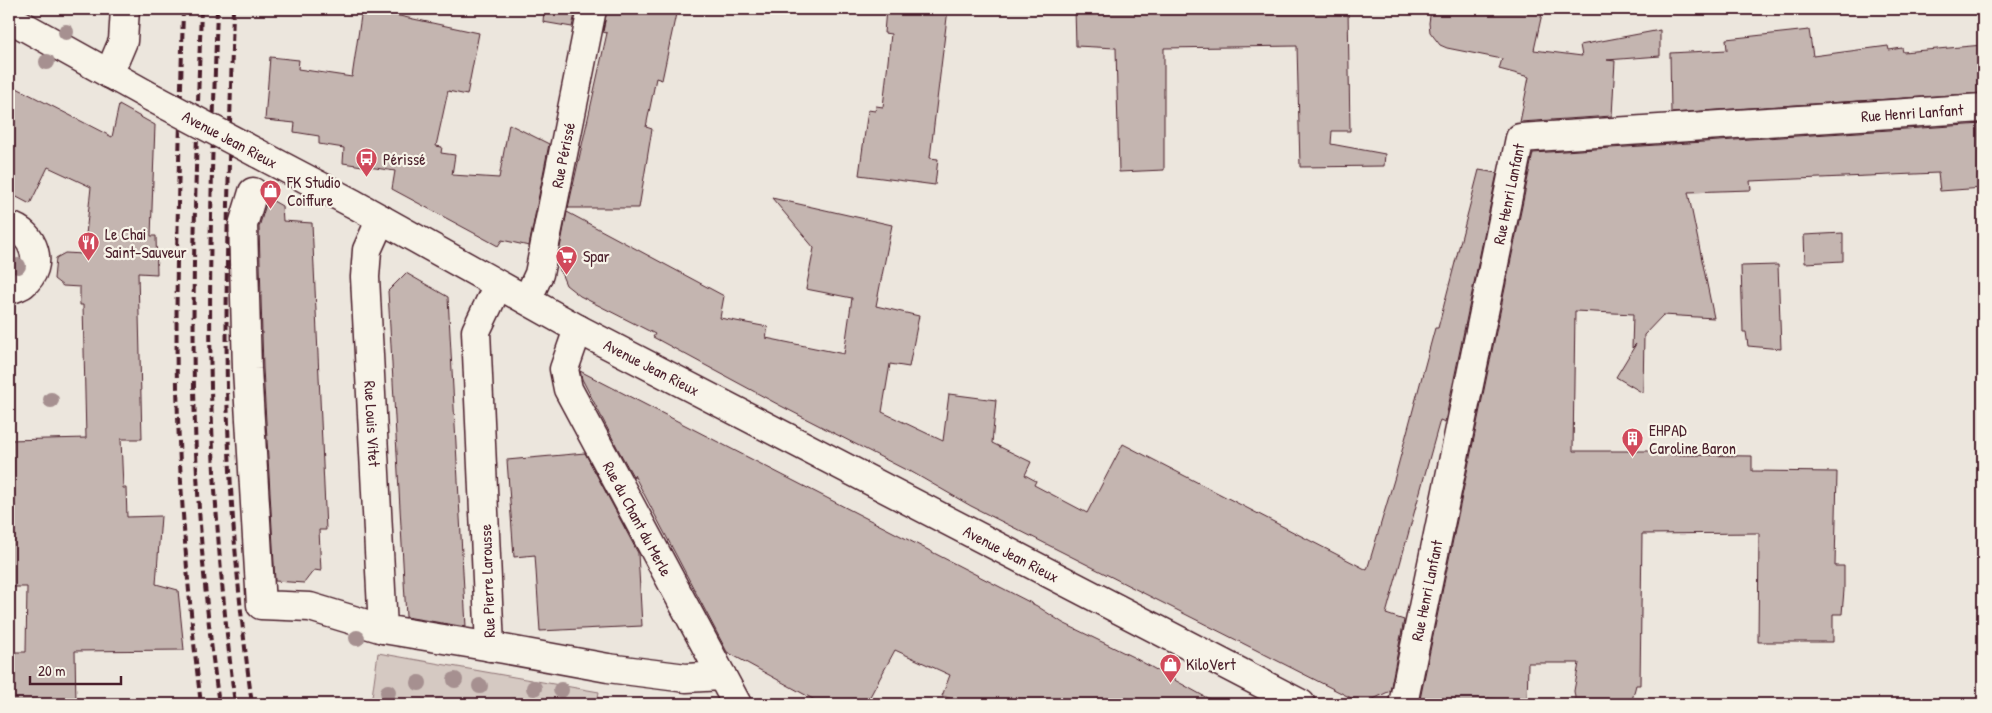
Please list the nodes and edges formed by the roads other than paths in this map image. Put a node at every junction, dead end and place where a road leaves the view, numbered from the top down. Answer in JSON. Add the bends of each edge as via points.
{"nodes":[{"id":1,"x":125,"y":9,"type":"edge"},
{"id":2,"x":592,"y":9,"type":"edge"},
{"id":3,"x":9,"y":18,"type":"edge"},
{"id":4,"x":109,"y":74,"type":"junction"},
{"id":5,"x":1983,"y":108,"type":"edge"},
{"id":6,"x":252,"y":192,"type":"dead end"},
{"id":7,"x":381,"y":219,"type":"junction"},
{"id":8,"x":9,"y":226,"type":"edge"},
{"id":9,"x":498,"y":285,"type":"junction"},
{"id":10,"x":9,"y":290,"type":"edge"},
{"id":11,"x":527,"y":300,"type":"junction"},
{"id":12,"x":578,"y":329,"type":"junction"},
{"id":13,"x":383,"y":629,"type":"junction"},
{"id":14,"x":490,"y":647,"type":"junction"},
{"id":15,"x":722,"y":676,"type":"junction"},
{"id":16,"x":737,"y":704,"type":"edge"},
{"id":17,"x":1301,"y":704,"type":"edge"},
{"id":18,"x":1403,"y":704,"type":"edge"}],
"edges":[{"from":1,"to":4,"type":"street","via":[[123,41]]},
{"from":2,"to":11,"type":"street","name":"Rue Périssé","via":[[539,274]]},
{"from":3,"to":4,"type":"street","name":"Avenue Jean Rieux"},
{"from":4,"to":7,"type":"street","name":"Avenue Jean Rieux","bridge":true},
{"from":5,"to":18,"type":"street","name":"Rue Henri Lanfant","via":[[1520,138]]},
{"from":6,"to":13,"type":"street","via":[[242,225],[261,605],[310,607]]},
{"from":7,"to":9,"type":"street","name":"Avenue Jean Rieux"},
{"from":7,"to":13,"type":"street","name":"Rue Louis Vitet","via":[[367,250],[365,277]]},
{"from":8,"to":10,"type":"street","via":[[18,228],[31,240],[36,255],[34,271],[23,284]]},
{"from":9,"to":11,"type":"street","name":"Avenue Jean Rieux"},
{"from":9,"to":14,"type":"street","name":"Rue Pierre Larousse","via":[[476,331]]},
{"from":11,"to":12,"type":"street","name":"Avenue Jean Rieux"},
{"from":12,"to":15,"type":"street","name":"Rue du Chant du Merle","via":[[564,369],[568,389]]},
{"from":12,"to":17,"type":"street","name":"Avenue Jean Rieux"},
{"from":13,"to":14,"type":"street"},
{"from":14,"to":15,"type":"street","name":"Rue Pierre Larousse","via":[[686,678]]},
{"from":15,"to":16,"type":"street","name":"Rue du Chant du Merle"}]}
